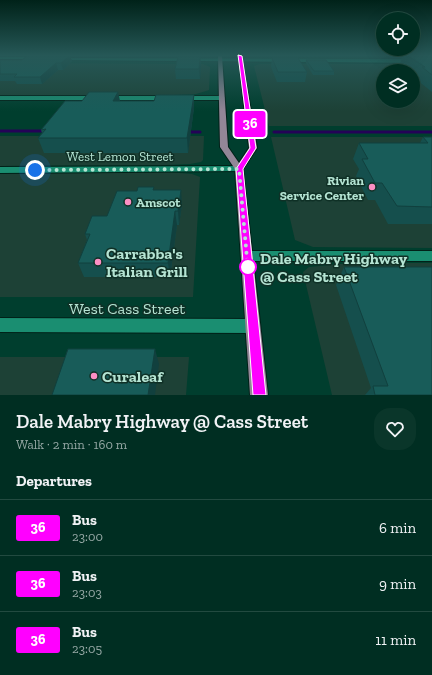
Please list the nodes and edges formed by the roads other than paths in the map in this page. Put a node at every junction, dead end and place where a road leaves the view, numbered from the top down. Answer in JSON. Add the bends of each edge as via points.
{"nodes":[{"id":1,"x":221,"y":74,"type":"edge"},
{"id":2,"x":242,"y":74,"type":"edge"},
{"id":3,"x":0,"y":98,"type":"edge"},
{"id":4,"x":222,"y":98,"type":"junction"},
{"id":5,"x":239,"y":169,"type":"junction"},
{"id":6,"x":0,"y":170,"type":"edge"},
{"id":7,"x":247,"y":256,"type":"junction"},
{"id":8,"x":432,"y":256,"type":"edge"},
{"id":9,"x":0,"y":326,"type":"edge"},
{"id":10,"x":253,"y":326,"type":"junction"},
{"id":11,"x":260,"y":395,"type":"edge"}],
"edges":[{"from":1,"to":4,"type":"main road"},
{"from":2,"to":5,"type":"main road","via":[[253,148]]},
{"from":3,"to":4,"type":"street"},
{"from":4,"to":5,"type":"main road","via":[[224,147]]},
{"from":5,"to":6,"type":"street","name":"West Lemon Street"},
{"from":5,"to":7,"type":"main road"},
{"from":7,"to":8,"type":"street"},
{"from":7,"to":10,"type":"main road"},
{"from":9,"to":10,"type":"street","name":"West Cass Street"},
{"from":10,"to":11,"type":"main road"}]}
